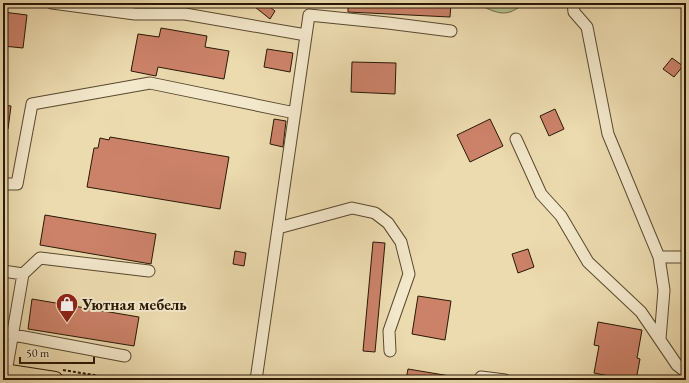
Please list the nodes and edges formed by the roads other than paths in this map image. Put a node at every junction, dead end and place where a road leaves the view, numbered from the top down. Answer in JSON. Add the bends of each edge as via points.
{"nodes":[{"id":1,"x":52,"y":3,"type":"edge"},
{"id":2,"x":573,"y":3,"type":"edge"},
{"id":3,"x":107,"y":6,"type":"edge"},
{"id":4,"x":451,"y":31,"type":"dead end"},
{"id":5,"x":306,"y":35,"type":"junction"},
{"id":6,"x":295,"y":113,"type":"junction"},
{"id":7,"x":516,"y":140,"type":"dead end"},
{"id":8,"x":3,"y":184,"type":"edge"},
{"id":9,"x":278,"y":228,"type":"junction"},
{"id":10,"x":659,"y":257,"type":"junction"},
{"id":11,"x":686,"y":258,"type":"edge"},
{"id":12,"x":3,"y":271,"type":"edge"},
{"id":13,"x":149,"y":271,"type":"dead end"},
{"id":14,"x":23,"y":274,"type":"junction"},
{"id":15,"x":8,"y":334,"type":"edge"},
{"id":16,"x":660,"y":339,"type":"junction"},
{"id":17,"x":390,"y":352,"type":"dead end"},
{"id":18,"x":125,"y":356,"type":"dead end"},
{"id":19,"x":5,"y":372,"type":"edge"},
{"id":20,"x":686,"y":372,"type":"edge"},
{"id":21,"x":481,"y":376,"type":"dead end"},
{"id":22,"x":55,"y":380,"type":"edge"},
{"id":23,"x":256,"y":380,"type":"edge"},
{"id":24,"x":505,"y":380,"type":"edge"}],
"edges":[{"from":1,"to":3,"type":"street"},
{"from":2,"to":10,"type":"street","via":[[574,12],[587,27],[608,134]]},
{"from":3,"to":5,"type":"street","via":[[135,14],[185,14]]},
{"from":4,"to":5,"type":"street","via":[[309,15]]},
{"from":5,"to":6,"type":"street"},
{"from":6,"to":8,"type":"street","via":[[150,83],[32,104],[16,184]]},
{"from":6,"to":9,"type":"street"},
{"from":7,"to":16,"type":"street","via":[[541,194],[561,216],[588,262],[641,312]]},
{"from":9,"to":17,"type":"street","via":[[352,208],[375,213],[388,222],[401,242],[409,274],[389,331]]},
{"from":9,"to":23,"type":"street"},
{"from":10,"to":11,"type":"street"},
{"from":10,"to":16,"type":"street","via":[[664,290]]},
{"from":12,"to":14,"type":"street"},
{"from":13,"to":14,"type":"street","via":[[40,258]]},
{"from":14,"to":15,"type":"street"},
{"from":15,"to":18,"type":"street"},
{"from":15,"to":19,"type":"street"},
{"from":16,"to":20,"type":"street","via":[[677,365]]},
{"from":19,"to":22,"type":"highway"},
{"from":21,"to":24,"type":"street"}]}
